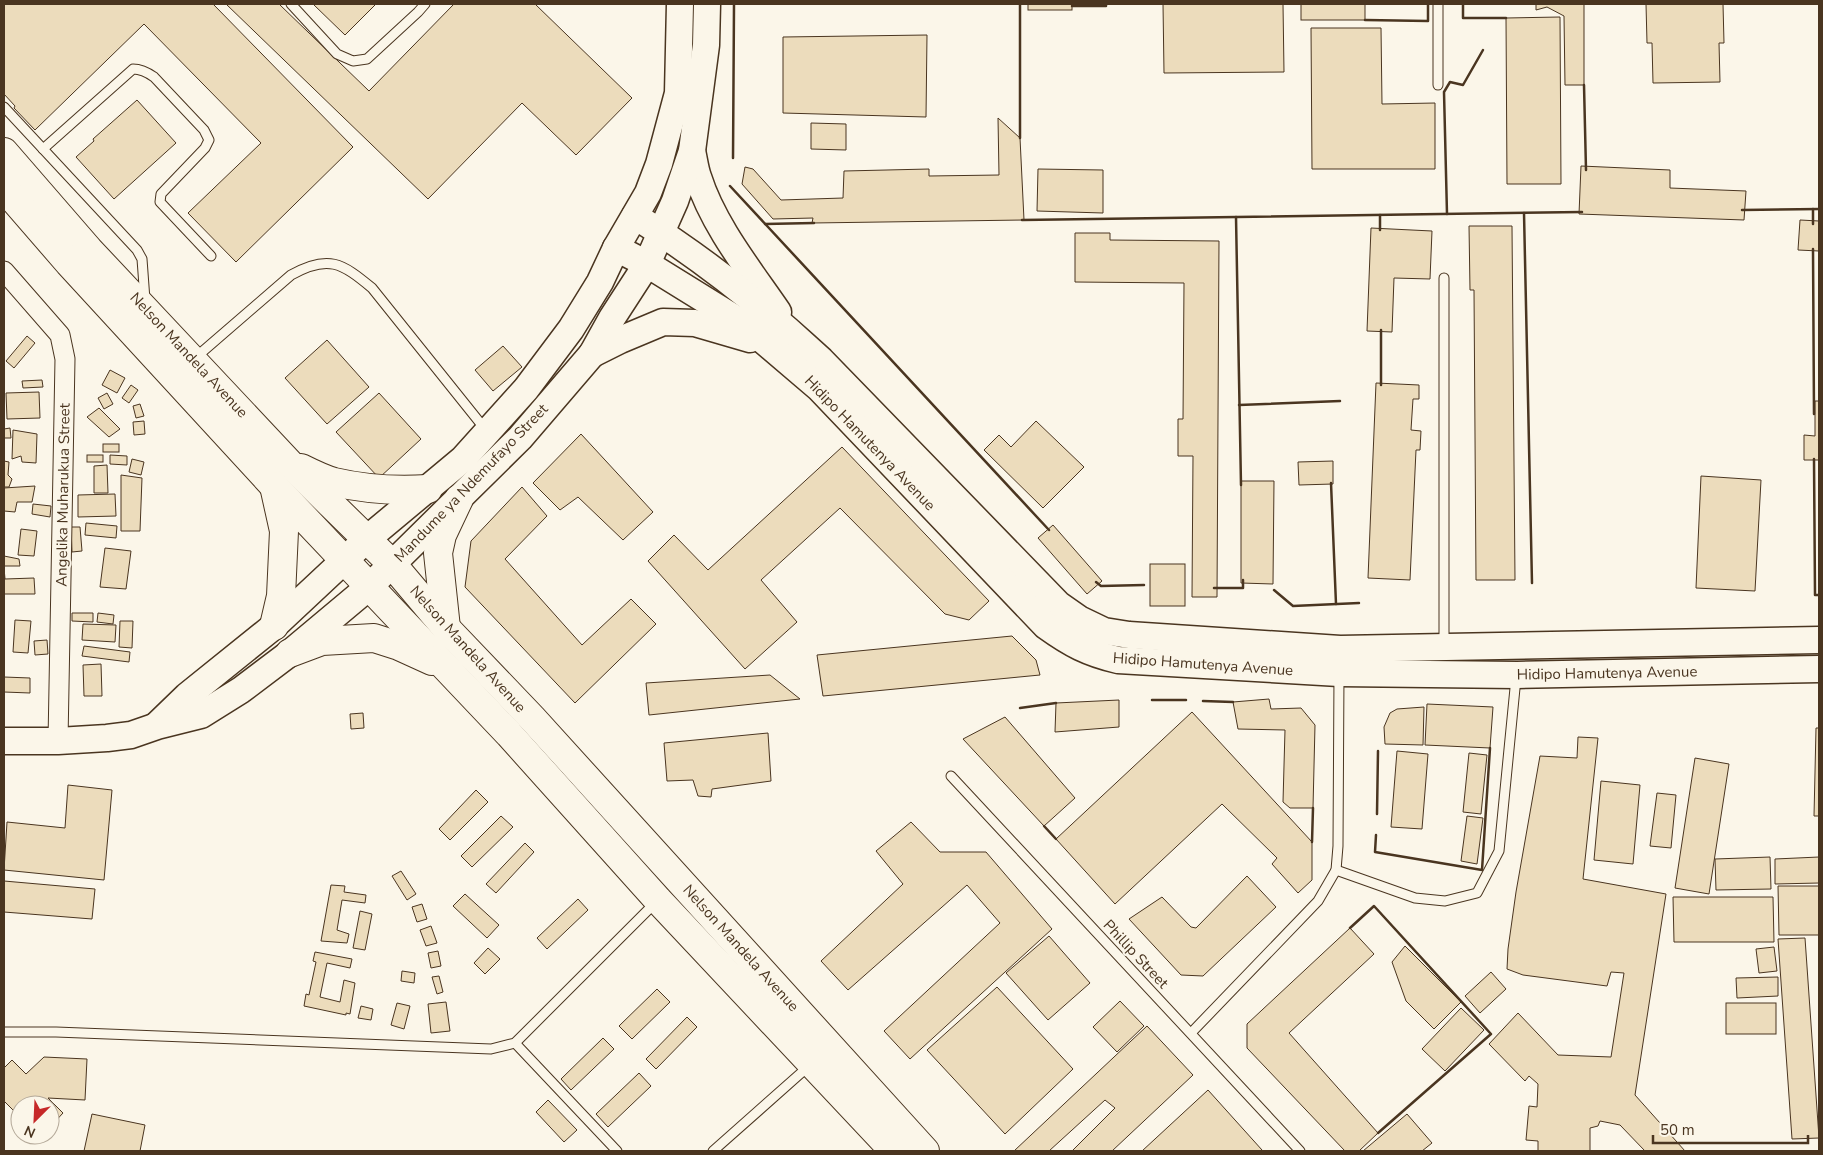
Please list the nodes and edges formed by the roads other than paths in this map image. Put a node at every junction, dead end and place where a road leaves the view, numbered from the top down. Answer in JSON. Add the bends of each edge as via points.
{"nodes":[{"id":1,"x":291,"y":4,"type":"edge"},
{"id":2,"x":425,"y":4,"type":"edge"},
{"id":3,"x":680,"y":4,"type":"edge"},
{"id":4,"x":707,"y":4,"type":"edge"},
{"id":5,"x":1438,"y":4,"type":"edge"},
{"id":6,"x":1438,"y":85,"type":"dead end"},
{"id":7,"x":4,"y":107,"type":"edge"},
{"id":8,"x":43,"y":150,"type":"junction"},
{"id":9,"x":692,"y":151,"type":"junction"},
{"id":10,"x":4,"y":152,"type":"edge"},
{"id":11,"x":4,"y":188,"type":"edge"},
{"id":12,"x":635,"y":216,"type":"junction"},
{"id":13,"x":661,"y":232,"type":"junction"},
{"id":14,"x":616,"y":248,"type":"junction"},
{"id":15,"x":210,"y":256,"type":"dead end"},
{"id":16,"x":647,"y":264,"type":"junction"},
{"id":17,"x":4,"y":271,"type":"edge"},
{"id":18,"x":1444,"y":278,"type":"dead end"},
{"id":19,"x":146,"y":310,"type":"junction"},
{"id":20,"x":781,"y":339,"type":"junction"},
{"id":21,"x":592,"y":354,"type":"junction"},
{"id":22,"x":193,"y":360,"type":"junction"},
{"id":23,"x":487,"y":431,"type":"junction"},
{"id":24,"x":290,"y":464,"type":"junction"},
{"id":25,"x":274,"y":486,"type":"junction"},
{"id":26,"x":428,"y":489,"type":"junction"},
{"id":27,"x":459,"y":499,"type":"junction"},
{"id":28,"x":367,"y":540,"type":"junction"},
{"id":29,"x":344,"y":560,"type":"junction"},
{"id":30,"x":392,"y":564,"type":"junction"},
{"id":31,"x":370,"y":586,"type":"junction"},
{"id":32,"x":274,"y":626,"type":"junction"},
{"id":33,"x":446,"y":628,"type":"junction"},
{"id":34,"x":1819,"y":640,"type":"edge"},
{"id":35,"x":1444,"y":647,"type":"junction"},
{"id":36,"x":290,"y":654,"type":"junction"},
{"id":37,"x":1340,"y":661,"type":"junction"},
{"id":38,"x":445,"y":667,"type":"junction"},
{"id":39,"x":1819,"y":669,"type":"edge"},
{"id":40,"x":1517,"y":675,"type":"junction"},
{"id":41,"x":157,"y":726,"type":"junction"},
{"id":42,"x":58,"y":741,"type":"junction"},
{"id":43,"x":4,"y":742,"type":"edge"},
{"id":44,"x":951,"y":776,"type":"dead end"},
{"id":45,"x":1336,"y":870,"type":"junction"},
{"id":46,"x":658,"y":900,"type":"junction"},
{"id":47,"x":4,"y":1032,"type":"edge"},
{"id":48,"x":1191,"y":1033,"type":"junction"},
{"id":49,"x":515,"y":1043,"type":"junction"},
{"id":50,"x":812,"y":1062,"type":"junction"},
{"id":51,"x":617,"y":1151,"type":"edge"},
{"id":52,"x":713,"y":1151,"type":"edge"},
{"id":53,"x":894,"y":1151,"type":"edge"},
{"id":54,"x":925,"y":1151,"type":"edge"},
{"id":55,"x":1300,"y":1151,"type":"edge"}],
"edges":[{"from":1,"to":2,"type":"lane","via":[[337,54],[354,61],[366,60]]},
{"from":3,"to":12,"type":"street","name":"Mandume ya Ndemufayo Street","via":[[678,94],[659,164]]},
{"from":4,"to":9,"type":"street","name":"Mandume ya Ndemufayo Street","via":[[706,45]]},
{"from":5,"to":6,"type":"lane"},
{"from":7,"to":8,"type":"lane"},
{"from":8,"to":15,"type":"lane","via":[[133,69],[147,72],[204,130],[209,140],[161,194],[160,202]]},
{"from":8,"to":19,"type":"lane","via":[[137,250],[142,260]]},
{"from":9,"to":13,"type":"street","name":"Mandume ya Ndemufayo Street"},
{"from":9,"to":20,"type":"street","via":[[697,177],[714,214]]},
{"from":10,"to":19,"type":"main road","name":"Nelson Mandela Avenue"},
{"from":11,"to":25,"type":"main road","name":"Nelson Mandela Avenue"},
{"from":12,"to":13,"type":"street","name":"Hidipo Hamutenya Avenue"},
{"from":12,"to":14,"type":"street","name":"Mandume ya Ndemufayo Street"},
{"from":13,"to":16,"type":"street","name":"Mandume ya Ndemufayo Street"},
{"from":13,"to":20,"type":"street","name":"Hidipo Hamutenya Avenue"},
{"from":14,"to":16,"type":"street","name":"Hidipo Hamutenya Avenue"},
{"from":14,"to":23,"type":"street","name":"Mandume ya Ndemufayo Street","via":[[600,282],[571,329],[526,389]]},
{"from":16,"to":20,"type":"street","name":"Hidipo Hamutenya Avenue","via":[[744,324]]},
{"from":16,"to":21,"type":"street","name":"Mandume ya Ndemufayo Street"},
{"from":17,"to":42,"type":"street","name":"Angelika Muharukua Street","via":[[60,335],[65,358]]},
{"from":18,"to":35,"type":"lane"},
{"from":19,"to":22,"type":"main road","name":"Nelson Mandela Avenue"},
{"from":20,"to":21,"type":"street","via":[[695,324],[663,322]]},
{"from":20,"to":37,"type":"street","name":"Hidipo Hamutenya Avenue","via":[[819,388],[1046,626],[1068,642],[1095,655],[1118,660]]},
{"from":21,"to":27,"type":"street","name":"Mandume ya Ndemufayo Street","via":[[520,438]]},
{"from":22,"to":23,"type":"lane","via":[[291,275],[307,266],[330,263],[351,270],[372,288]]},
{"from":22,"to":24,"type":"main road","name":"Nelson Mandela Avenue"},
{"from":23,"to":26,"type":"street","name":"Mandume ya Ndemufayo Street"},
{"from":24,"to":26,"type":"main road","via":[[332,482],[402,491]]},
{"from":24,"to":28,"type":"main road","name":"Nelson Mandela Avenue"},
{"from":25,"to":29,"type":"main road","name":"Nelson Mandela Avenue"},
{"from":25,"to":32,"type":"main road","via":[[284,531],[281,596]]},
{"from":26,"to":28,"type":"street","name":"Mandume ya Ndemufayo Street"},
{"from":27,"to":30,"type":"street","name":"Mandume ya Ndemufayo Street"},
{"from":27,"to":33,"type":"main road","via":[[442,535],[438,553]]},
{"from":28,"to":29,"type":"street","name":"Mandume ya Ndemufayo Street"},
{"from":28,"to":30,"type":"main road","name":"Nelson Mandela Avenue"},
{"from":29,"to":31,"type":"main road","name":"Nelson Mandela Avenue"},
{"from":29,"to":32,"type":"street","name":"Mandume ya Ndemufayo Street"},
{"from":30,"to":31,"type":"street","name":"Mandume ya Ndemufayo Street"},
{"from":30,"to":33,"type":"main road","name":"Nelson Mandela Avenue"},
{"from":31,"to":36,"type":"street","name":"Mandume ya Ndemufayo Street"},
{"from":31,"to":38,"type":"main road","name":"Nelson Mandela Avenue"},
{"from":32,"to":41,"type":"street","name":"Mandume ya Ndemufayo Street","via":[[187,696]]},
{"from":33,"to":54,"type":"main road","name":"Nelson Mandela Avenue","via":[[532,718]]},
{"from":34,"to":35,"type":"street","name":"Hidipo Hamutenya Avenue"},
{"from":35,"to":37,"type":"street","name":"Hidipo Hamutenya Avenue"},
{"from":36,"to":38,"type":"main road","via":[[322,641],[374,638]]},
{"from":36,"to":41,"type":"street","name":"Mandume ya Ndemufayo Street","via":[[201,714]]},
{"from":37,"to":40,"type":"street","name":"Hidipo Hamutenya Avenue"},
{"from":37,"to":45,"type":"lane"},
{"from":38,"to":46,"type":"main road","name":"Nelson Mandela Avenue"},
{"from":39,"to":40,"type":"street","name":"Hidipo Hamutenya Avenue"},
{"from":40,"to":45,"type":"lane","via":[[1499,852],[1477,893],[1445,902],[1415,898]]},
{"from":41,"to":42,"type":"street","name":"Mandume ya Ndemufayo Street","via":[[131,735]]},
{"from":42,"to":43,"type":"street","name":"Mandume ya Ndemufayo Street"},
{"from":44,"to":48,"type":"lane","name":"Phillip Street"},
{"from":45,"to":48,"type":"lane","via":[[1318,901]]},
{"from":46,"to":49,"type":"lane"},
{"from":46,"to":50,"type":"main road","name":"Nelson Mandela Avenue"},
{"from":47,"to":49,"type":"lane","via":[[491,1049]]},
{"from":48,"to":55,"type":"lane","name":"Phillip Street"},
{"from":49,"to":51,"type":"lane"},
{"from":50,"to":52,"type":"lane"},
{"from":50,"to":53,"type":"main road","name":"Nelson Mandela Avenue"}]}
